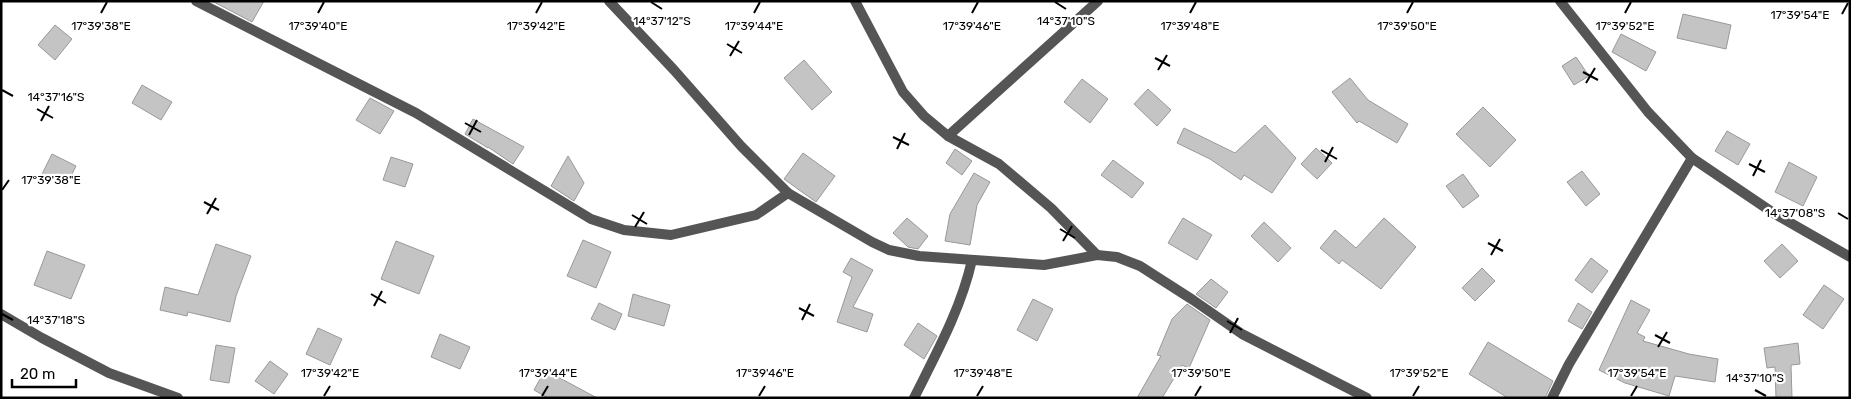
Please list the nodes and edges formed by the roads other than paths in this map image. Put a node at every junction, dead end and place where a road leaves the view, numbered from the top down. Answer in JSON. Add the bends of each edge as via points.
{"nodes":[{"id":1,"x":196,"y":1,"type":"edge"},
{"id":2,"x":609,"y":1,"type":"edge"},
{"id":3,"x":855,"y":1,"type":"edge"},
{"id":4,"x":1098,"y":1,"type":"edge"},
{"id":5,"x":1560,"y":1,"type":"edge"},
{"id":6,"x":948,"y":136,"type":"junction"},
{"id":7,"x":1692,"y":158,"type":"junction"},
{"id":8,"x":788,"y":193,"type":"junction"},
{"id":9,"x":1097,"y":255,"type":"junction"},
{"id":10,"x":1850,"y":257,"type":"edge"},
{"id":11,"x":972,"y":260,"type":"junction"},
{"id":12,"x":1,"y":314,"type":"edge"},
{"id":13,"x":178,"y":398,"type":"edge"},
{"id":14,"x":914,"y":398,"type":"edge"},
{"id":15,"x":1367,"y":398,"type":"edge"},
{"id":16,"x":1552,"y":398,"type":"edge"}],
"edges":[{"from":1,"to":8,"type":"street","via":[[416,113],[591,219],[624,230],[671,235],[756,215]]},
{"from":2,"to":8,"type":"street"},
{"from":3,"to":6,"type":"street","via":[[903,92]]},
{"from":4,"to":6,"type":"street"},
{"from":5,"to":7,"type":"street","via":[[1648,112]]},
{"from":6,"to":9,"type":"street","via":[[1000,164],[1051,208]]},
{"from":7,"to":10,"type":"street","via":[[1776,214]]},
{"from":7,"to":16,"type":"street"},
{"from":8,"to":11,"type":"street","via":[[889,250]]},
{"from":9,"to":11,"type":"street","via":[[1044,265]]},
{"from":9,"to":15,"type":"street","via":[[1117,257],[1140,266],[1242,334]]},
{"from":11,"to":14,"type":"street","via":[[967,283],[942,343]]},
{"from":12,"to":13,"type":"street","via":[[109,373]]}]}
